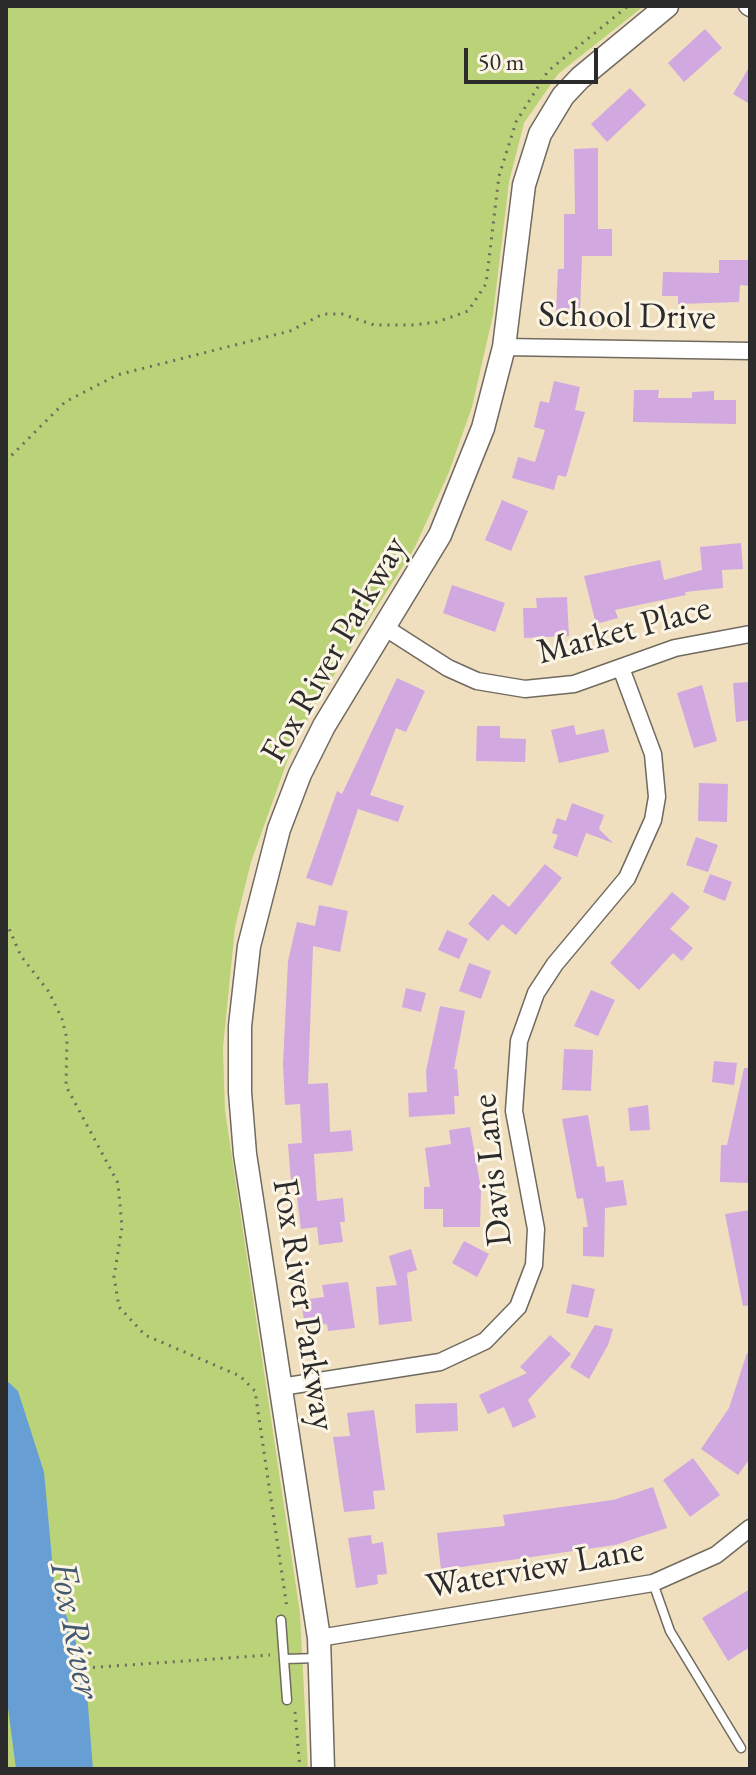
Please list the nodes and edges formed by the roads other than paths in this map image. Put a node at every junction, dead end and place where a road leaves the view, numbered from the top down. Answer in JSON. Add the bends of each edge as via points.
{"nodes":[{"id":1,"x":667,"y":6,"type":"edge"},
{"id":2,"x":504,"y":347,"type":"junction"},
{"id":3,"x":750,"y":351,"type":"edge"},
{"id":4,"x":384,"y":627,"type":"junction"},
{"id":5,"x":750,"y":634,"type":"edge"},
{"id":6,"x":621,"y":668,"type":"junction"},
{"id":7,"x":281,"y":1387,"type":"junction"},
{"id":8,"x":750,"y":1528,"type":"edge"},
{"id":9,"x":653,"y":1583,"type":"junction"},
{"id":10,"x":285,"y":1620,"type":"road end"},
{"id":11,"x":319,"y":1648,"type":"junction"},
{"id":12,"x":285,"y":1659,"type":"junction"},
{"id":13,"x":291,"y":1703,"type":"road end"},
{"id":14,"x":741,"y":1748,"type":"dead end"},
{"id":15,"x":323,"y":1769,"type":"edge"}],
"edges":[{"from":1,"to":2,"type":"street","name":"Fox River Parkway","via":[[580,78],[540,134],[524,185]]},
{"from":2,"to":3,"type":"street","name":"School Drive"},
{"from":2,"to":4,"type":"street","name":"Fox River Parkway","via":[[463,483],[424,564]]},
{"from":4,"to":6,"type":"street","name":"Market Place","via":[[448,668],[502,687],[559,686]]},
{"from":4,"to":7,"type":"street","name":"Fox River Parkway","via":[[300,774],[260,893],[246,965],[240,1079],[245,1154]]},
{"from":5,"to":6,"type":"street","name":"Market Place","via":[[675,648]]},
{"from":6,"to":7,"type":"street","name":"Davis Lane","via":[[653,754],[657,797],[653,820],[627,878],[555,964],[536,993],[519,1041],[514,1111],[536,1229],[534,1265],[518,1307],[485,1341],[453,1357]]},
{"from":7,"to":11,"type":"street","name":"Fox River Parkway"},
{"from":8,"to":9,"type":"street","name":"Waterview Lane","via":[[716,1555]]},
{"from":9,"to":11,"type":"street","name":"Waterview Lane"},
{"from":9,"to":14,"type":"lane","via":[[670,1631]]},
{"from":10,"to":12,"type":"lane"},
{"from":11,"to":12,"type":"lane"},
{"from":11,"to":15,"type":"street","name":"Fox River Parkway"},
{"from":12,"to":13,"type":"lane"}]}
